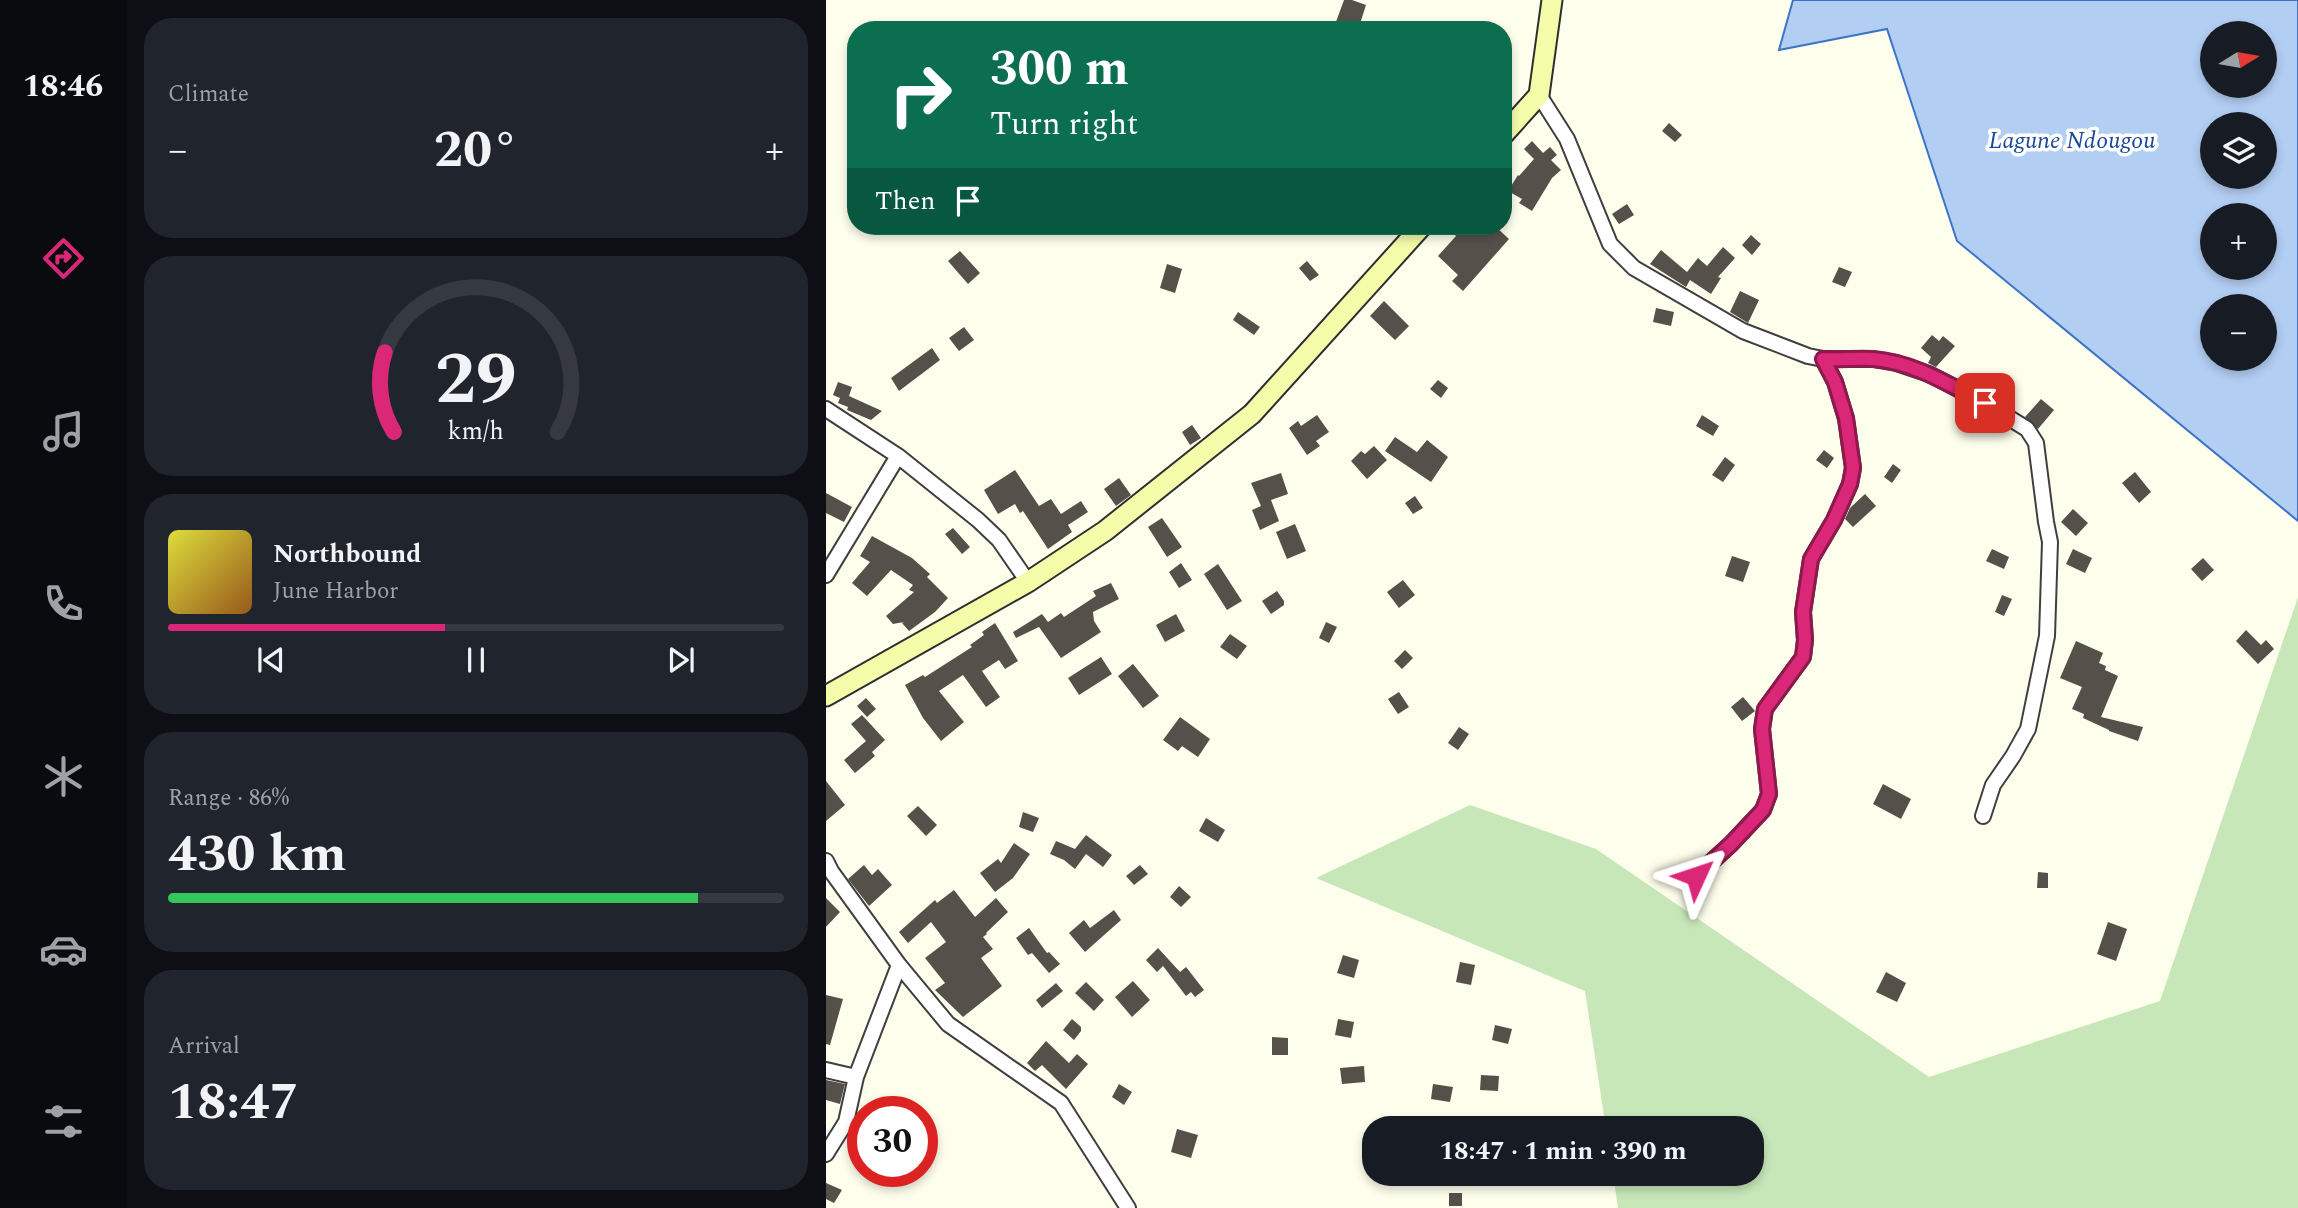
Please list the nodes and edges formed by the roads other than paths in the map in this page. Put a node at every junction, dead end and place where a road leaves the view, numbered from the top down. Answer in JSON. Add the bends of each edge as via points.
{"nodes":[{"id":1,"x":1552,"y":0,"type":"edge"},
{"id":2,"x":1539,"y":95,"type":"junction"},
{"id":3,"x":1512,"y":125,"type":"edge"},
{"id":4,"x":1414,"y":235,"type":"edge"},
{"id":5,"x":1823,"y":359,"type":"junction"},
{"id":6,"x":826,"y":409,"type":"edge"},
{"id":7,"x":898,"y":456,"type":"junction"},
{"id":8,"x":826,"y":574,"type":"edge"},
{"id":9,"x":1028,"y":582,"type":"junction"},
{"id":10,"x":826,"y":696,"type":"edge"},
{"id":11,"x":1983,"y":816,"type":"dead end"},
{"id":12,"x":826,"y":861,"type":"edge"},
{"id":13,"x":1696,"y":876,"type":"dead end"},
{"id":14,"x":899,"y":965,"type":"junction"},
{"id":15,"x":826,"y":1070,"type":"edge"},
{"id":16,"x":856,"y":1077,"type":"junction"},
{"id":17,"x":826,"y":1154,"type":"edge"},
{"id":18,"x":1128,"y":1208,"type":"edge"}],
"edges":[{"from":1,"to":2,"type":"street"},
{"from":2,"to":3,"type":"street"},
{"from":2,"to":5,"type":"street","via":[[1567,139],[1610,244],[1634,268],[1743,331]]},
{"from":4,"to":9,"type":"street","via":[[1252,414],[1105,531]]},
{"from":5,"to":11,"type":"street","via":[[1873,359],[1929,374],[1995,409],[2026,429],[2036,443],[2050,542],[2047,636],[2028,729],[1993,785]]},
{"from":5,"to":13,"type":"street","via":[[1846,418],[1853,468],[1850,484],[1811,559],[1803,612],[1803,657],[1765,709],[1762,729],[1769,794],[1763,810]]},
{"from":6,"to":7,"type":"street"},
{"from":7,"to":8,"type":"street"},
{"from":7,"to":9,"type":"street","via":[[999,540]]},
{"from":9,"to":10,"type":"street"},
{"from":12,"to":14,"type":"street"},
{"from":14,"to":16,"type":"street"},
{"from":14,"to":18,"type":"street","via":[[948,1024],[1061,1103]]},
{"from":15,"to":16,"type":"street"},
{"from":16,"to":17,"type":"street","via":[[846,1122]]}]}
